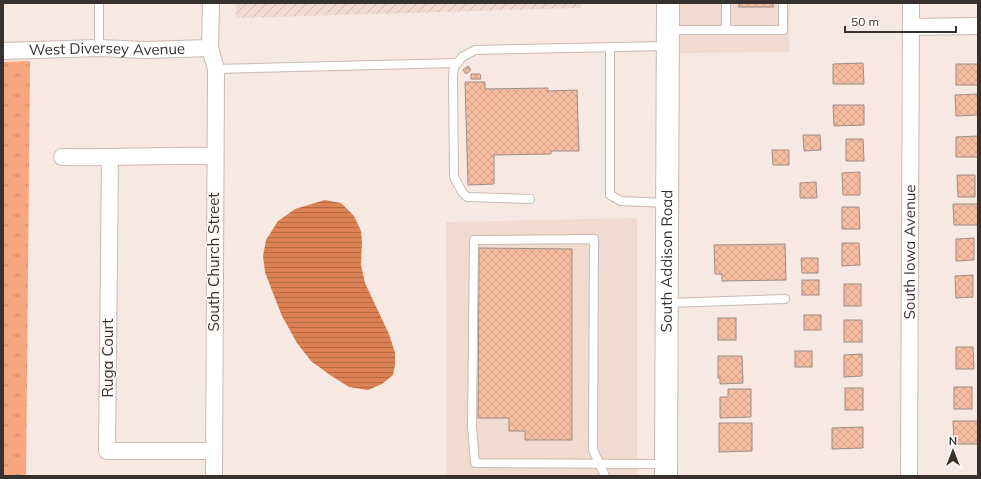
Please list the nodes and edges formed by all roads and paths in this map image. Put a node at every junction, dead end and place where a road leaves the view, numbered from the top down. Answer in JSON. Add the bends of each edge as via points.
{"nodes":[{"id":1,"x":99,"y":3,"type":"edge"},
{"id":2,"x":211,"y":3,"type":"edge"},
{"id":3,"x":668,"y":3,"type":"edge"},
{"id":4,"x":726,"y":3,"type":"edge"},
{"id":5,"x":783,"y":3,"type":"edge"},
{"id":6,"x":911,"y":3,"type":"edge"},
{"id":7,"x":978,"y":26,"type":"edge"},
{"id":8,"x":911,"y":27,"type":"junction"},
{"id":9,"x":726,"y":30,"type":"junction"},
{"id":10,"x":668,"y":38,"type":"junction"},
{"id":11,"x":610,"y":47,"type":"junction"},
{"id":12,"x":99,"y":48,"type":"junction"},
{"id":13,"x":210,"y":48,"type":"junction"},
{"id":14,"x":3,"y":51,"type":"edge"},
{"id":15,"x":457,"y":63,"type":"junction"},
{"id":16,"x":216,"y":69,"type":"junction"},
{"id":17,"x":214,"y":156,"type":"junction"},
{"id":18,"x":62,"y":157,"type":"dead end"},
{"id":19,"x":110,"y":158,"type":"junction"},
{"id":20,"x":530,"y":200,"type":"dead end"},
{"id":21,"x":667,"y":203,"type":"junction"},
{"id":22,"x":785,"y":299,"type":"dead end"},
{"id":23,"x":667,"y":303,"type":"junction"},
{"id":24,"x":214,"y":451,"type":"junction"},
{"id":25,"x":600,"y":464,"type":"junction"},
{"id":26,"x":667,"y":470,"type":"edge"},
{"id":27,"x":214,"y":476,"type":"edge"},
{"id":28,"x":605,"y":476,"type":"edge"},
{"id":29,"x":909,"y":476,"type":"edge"}],
"edges":[{"from":1,"to":12,"type":"lane"},
{"from":2,"to":13,"type":"street","name":"South Church Street"},
{"from":3,"to":10,"type":"street","name":"South Addison Road"},
{"from":4,"to":9,"type":"lane"},
{"from":5,"to":9,"type":"lane","via":[[783,30]]},
{"from":6,"to":8,"type":"street","name":"South Iowa Avenue"},
{"from":7,"to":8,"type":"street"},
{"from":8,"to":29,"type":"street","name":"South Iowa Avenue"},
{"from":9,"to":10,"type":"lane"},
{"from":10,"to":11,"type":"lane"},
{"from":10,"to":21,"type":"street","name":"South Addison Road"},
{"from":11,"to":15,"type":"lane","via":[[475,50]]},
{"from":11,"to":21,"type":"lane","via":[[610,195],[621,202]]},
{"from":12,"to":13,"type":"street","name":"West Diversey Avenue"},
{"from":12,"to":14,"type":"street","name":"West Diversey Avenue"},
{"from":13,"to":16,"type":"street","name":"South Church Street"},
{"from":15,"to":16,"type":"lane"},
{"from":15,"to":20,"type":"lane","via":[[453,77],[454,177],[467,196]]},
{"from":16,"to":17,"type":"street","name":"South Church Street"},
{"from":17,"to":19,"type":"street"},
{"from":17,"to":24,"type":"street","name":"South Church Street"},
{"from":18,"to":19,"type":"street"},
{"from":19,"to":24,"type":"street","name":"Ruga Court","via":[[107,451]]},
{"from":21,"to":23,"type":"street","name":"South Addison Road"},
{"from":22,"to":23,"type":"lane"},
{"from":23,"to":26,"type":"street","name":"South Addison Road"},
{"from":24,"to":27,"type":"street","name":"South Church Street"},
{"from":25,"to":25,"type":"lane","via":[[475,463],[472,427],[474,240],[594,239],[593,450]]},
{"from":25,"to":26,"type":"lane"},
{"from":25,"to":28,"type":"lane"}]}
